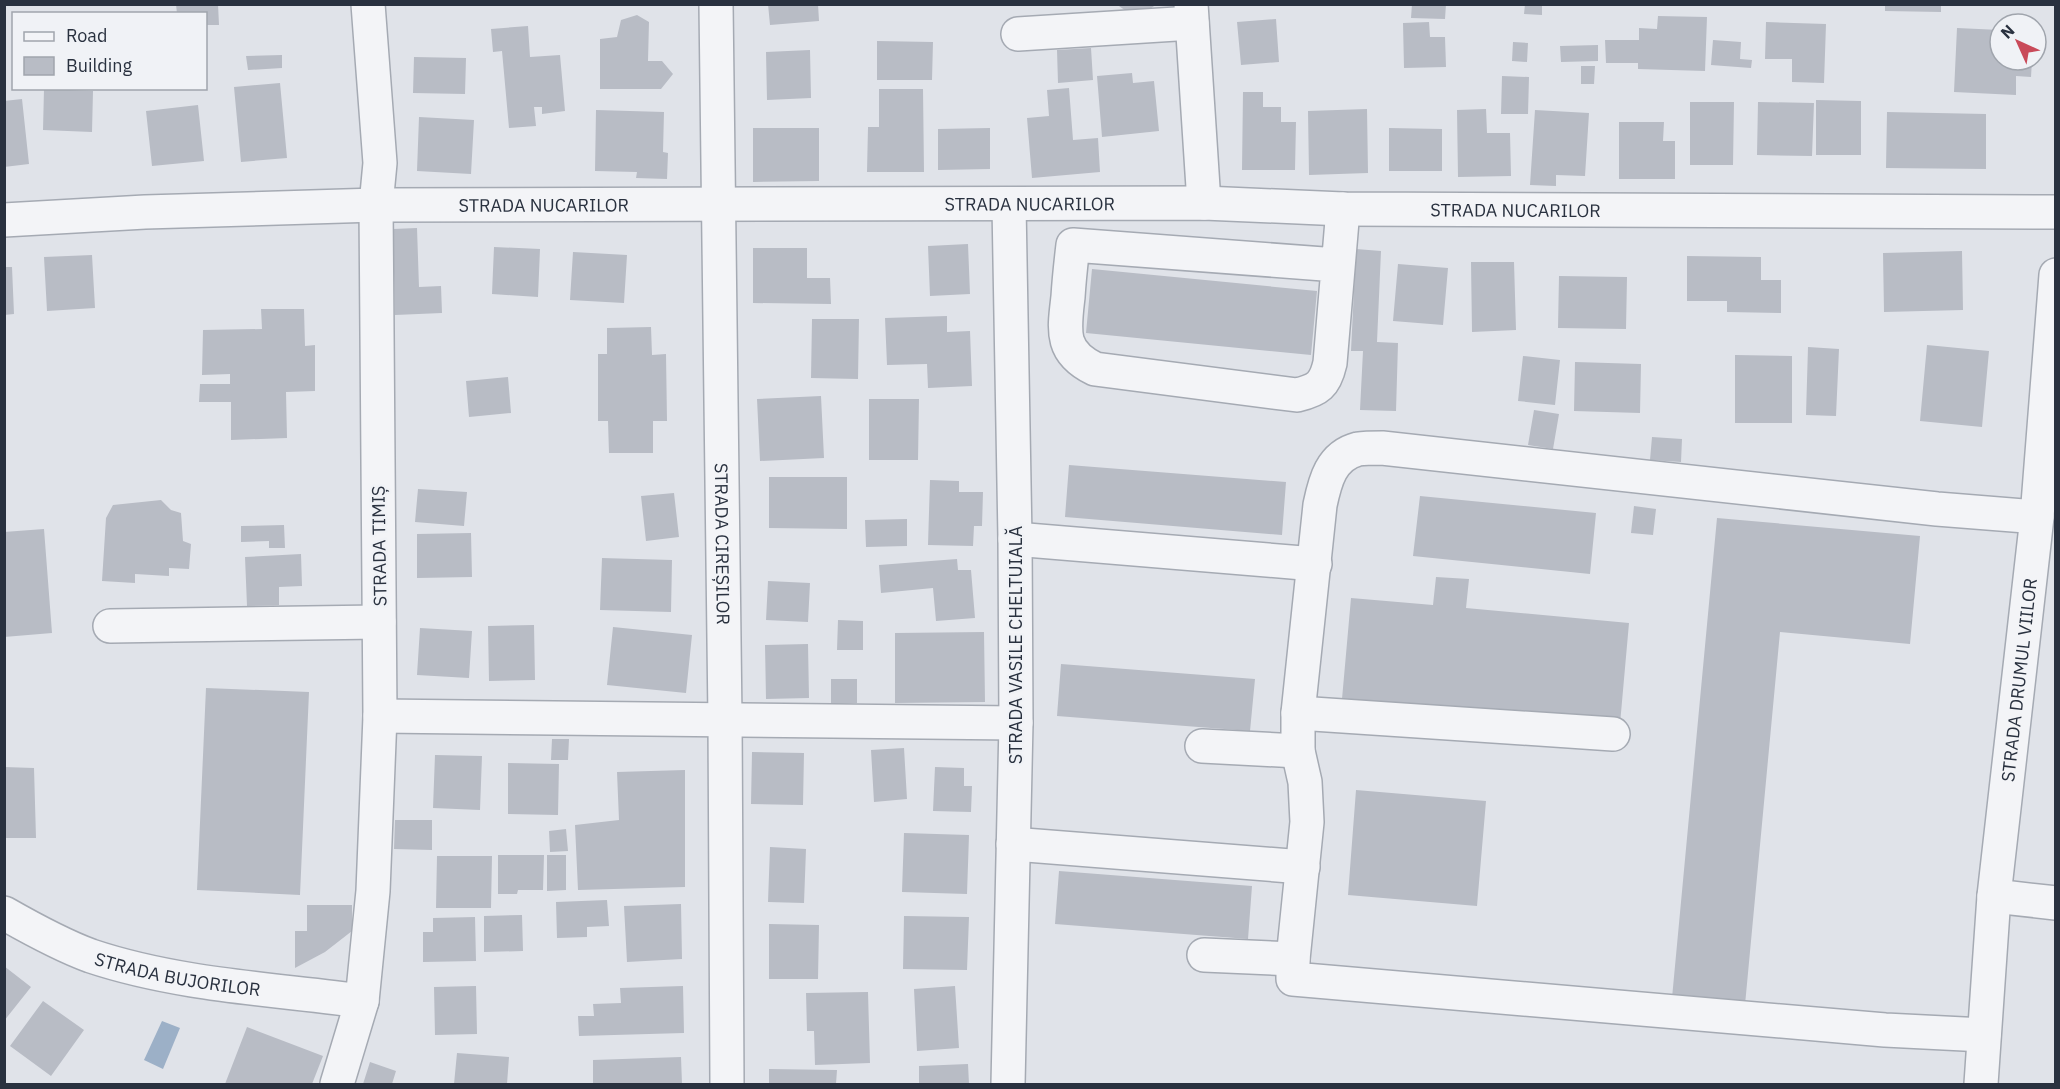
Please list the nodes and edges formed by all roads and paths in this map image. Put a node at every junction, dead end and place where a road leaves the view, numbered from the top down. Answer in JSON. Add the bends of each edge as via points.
{"nodes":[{"id":1,"x":368,"y":4,"type":"edge"},
{"id":2,"x":716,"y":4,"type":"edge"},
{"id":3,"x":1192,"y":14,"type":"edge"},
{"id":4,"x":1018,"y":34,"type":"dead end"},
{"id":5,"x":1204,"y":203,"type":"junction"},
{"id":6,"x":376,"y":205,"type":"junction"},
{"id":7,"x":719,"y":205,"type":"junction"},
{"id":8,"x":1009,"y":205,"type":"junction"},
{"id":9,"x":1343,"y":209,"type":"junction"},
{"id":10,"x":2055,"y":212,"type":"edge"},
{"id":11,"x":4,"y":220,"type":"edge"},
{"id":12,"x":1337,"y":265,"type":"junction"},
{"id":13,"x":2055,"y":275,"type":"edge"},
{"id":14,"x":2037,"y":517,"type":"junction"},
{"id":15,"x":1015,"y":539,"type":"junction"},
{"id":16,"x":1315,"y":564,"type":"junction"},
{"id":17,"x":380,"y":622,"type":"junction"},
{"id":18,"x":110,"y":626,"type":"dead end"},
{"id":19,"x":1298,"y":713,"type":"junction"},
{"id":20,"x":380,"y":716,"type":"junction"},
{"id":21,"x":725,"y":719,"type":"junction"},
{"id":22,"x":1016,"y":723,"type":"junction"},
{"id":23,"x":1612,"y":734,"type":"dead end"},
{"id":24,"x":1202,"y":746,"type":"dead end"},
{"id":25,"x":1298,"y":751,"type":"junction"},
{"id":26,"x":1013,"y":844,"type":"junction"},
{"id":27,"x":1303,"y":867,"type":"junction"},
{"id":28,"x":1994,"y":896,"type":"junction"},
{"id":29,"x":2055,"y":903,"type":"edge"},
{"id":30,"x":4,"y":913,"type":"edge"},
{"id":31,"x":1204,"y":955,"type":"dead end"},
{"id":32,"x":1293,"y":959,"type":"junction"},
{"id":33,"x":362,"y":1001,"type":"junction"},
{"id":34,"x":1984,"y":1035,"type":"junction"},
{"id":35,"x":336,"y":1084,"type":"edge"},
{"id":36,"x":727,"y":1084,"type":"edge"},
{"id":37,"x":1008,"y":1084,"type":"edge"},
{"id":38,"x":1981,"y":1084,"type":"edge"}],
"edges":[{"from":1,"to":6,"type":"street","name":"STRADA TIMIȘ","via":[[380,163]]},
{"from":2,"to":7,"type":"street","name":"STRADA CIREȘILOR"},
{"from":3,"to":4,"type":"street"},
{"from":3,"to":5,"type":"street"},
{"from":5,"to":8,"type":"street","name":"STRADA NUCARILOR"},
{"from":5,"to":9,"type":"street","name":"STRADA NUCARILOR"},
{"from":6,"to":7,"type":"street","name":"STRADA NUCARILOR"},
{"from":6,"to":11,"type":"street","name":"STRADA NUCARILOR"},
{"from":6,"to":17,"type":"street","name":"STRADA TIMIȘ"},
{"from":7,"to":8,"type":"street","name":"STRADA NUCARILOR"},
{"from":7,"to":21,"type":"street","name":"STRADA CIREȘILOR"},
{"from":8,"to":15,"type":"street","name":"STRADA VASILE CHELTUIALĂ"},
{"from":9,"to":10,"type":"street","name":"STRADA NUCARILOR"},
{"from":9,"to":12,"type":"street"},
{"from":12,"to":12,"type":"street","via":[[1327,376],[1320,386],[1297,395],[1095,369],[1074,354],[1064,332],[1073,245]]},
{"from":13,"to":14,"type":"street","name":"STRADA DRUMUL VIILOR"},
{"from":14,"to":16,"type":"street","via":[[1382,448],[1357,449],[1336,461],[1325,481]]},
{"from":14,"to":28,"type":"street","name":"STRADA DRUMUL VIILOR"},
{"from":15,"to":16,"type":"street"},
{"from":15,"to":22,"type":"street","name":"STRADA VASILE CHELTUIALĂ"},
{"from":16,"to":19,"type":"street"},
{"from":17,"to":18,"type":"street"},
{"from":17,"to":20,"type":"street","name":"STRADA TIMIȘ"},
{"from":19,"to":23,"type":"street"},
{"from":19,"to":25,"type":"street"},
{"from":20,"to":21,"type":"street"},
{"from":20,"to":33,"type":"street","name":"STRADA TIMIȘ","via":[[373,891]]},
{"from":21,"to":22,"type":"street"},
{"from":21,"to":36,"type":"street","name":"STRADA CIREȘILOR"},
{"from":22,"to":26,"type":"street","name":"STRADA VASILE CHELTUIALĂ"},
{"from":24,"to":25,"type":"street"},
{"from":25,"to":27,"type":"street","via":[[1307,801]]},
{"from":26,"to":27,"type":"street"},
{"from":26,"to":37,"type":"street","name":"STRADA VASILE CHELTUIALĂ"},
{"from":27,"to":32,"type":"street"},
{"from":28,"to":29,"type":"street"},
{"from":28,"to":34,"type":"street","name":"STRADA DRUMUL VIILOR"},
{"from":30,"to":33,"type":"street","name":"STRADA BUJORILOR","via":[[64,945],[150,971],[222,985]]},
{"from":31,"to":32,"type":"street"},
{"from":32,"to":34,"type":"street","via":[[1293,979]]},
{"from":33,"to":35,"type":"street","name":"STRADA TIMIȘ"},
{"from":34,"to":38,"type":"street","name":"STRADA DRUMUL VIILOR"}]}
